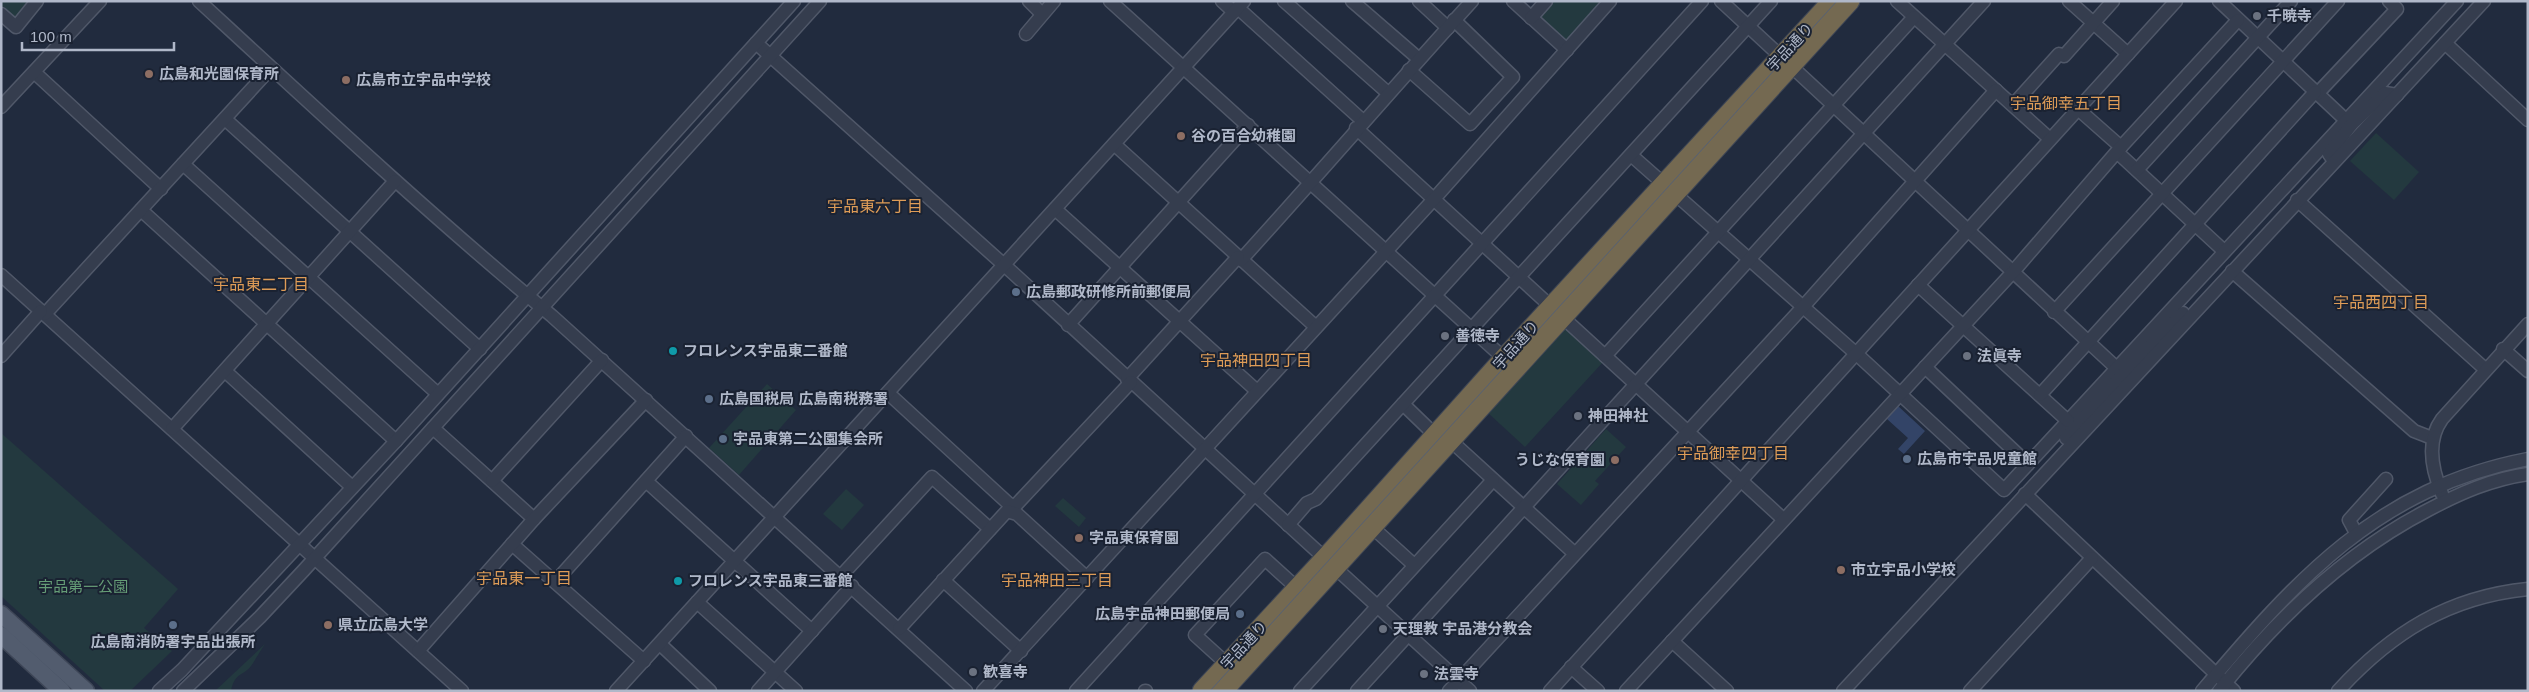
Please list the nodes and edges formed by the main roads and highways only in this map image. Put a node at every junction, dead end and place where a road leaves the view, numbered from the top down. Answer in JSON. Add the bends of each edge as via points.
{"nodes":[{"id":1,"x":1832,"y":1,"type":"edge"},
{"id":2,"x":1850,"y":1,"type":"edge"},
{"id":3,"x":1786,"y":61,"type":"junction"},
{"id":4,"x":1443,"y":437,"type":"junction"},
{"id":5,"x":1330,"y":562,"type":"junction"},
{"id":6,"x":1,"y":614,"type":"edge"},
{"id":7,"x":1,"y":635,"type":"edge"},
{"id":8,"x":62,"y":691,"type":"edge"},
{"id":9,"x":86,"y":691,"type":"edge"},
{"id":10,"x":1202,"y":691,"type":"edge"},
{"id":11,"x":1223,"y":691,"type":"edge"}],
"edges":[{"from":1,"to":3,"type":"highway","name":"宇品通り"},
{"from":2,"to":3,"type":"highway","name":"宇品通り"},
{"from":3,"to":4,"type":"highway","name":"宇品通り"},
{"from":4,"to":5,"type":"highway","name":"宇品通り"},
{"from":4,"to":5,"type":"highway","name":"宇品通り","via":[[1372,527]]},
{"from":5,"to":10,"type":"highway","name":"宇品通り","via":[[1297,588]]},
{"from":5,"to":11,"type":"highway","name":"宇品通り"},
{"from":6,"to":9,"type":"main road"},
{"from":7,"to":8,"type":"main road"}]}
